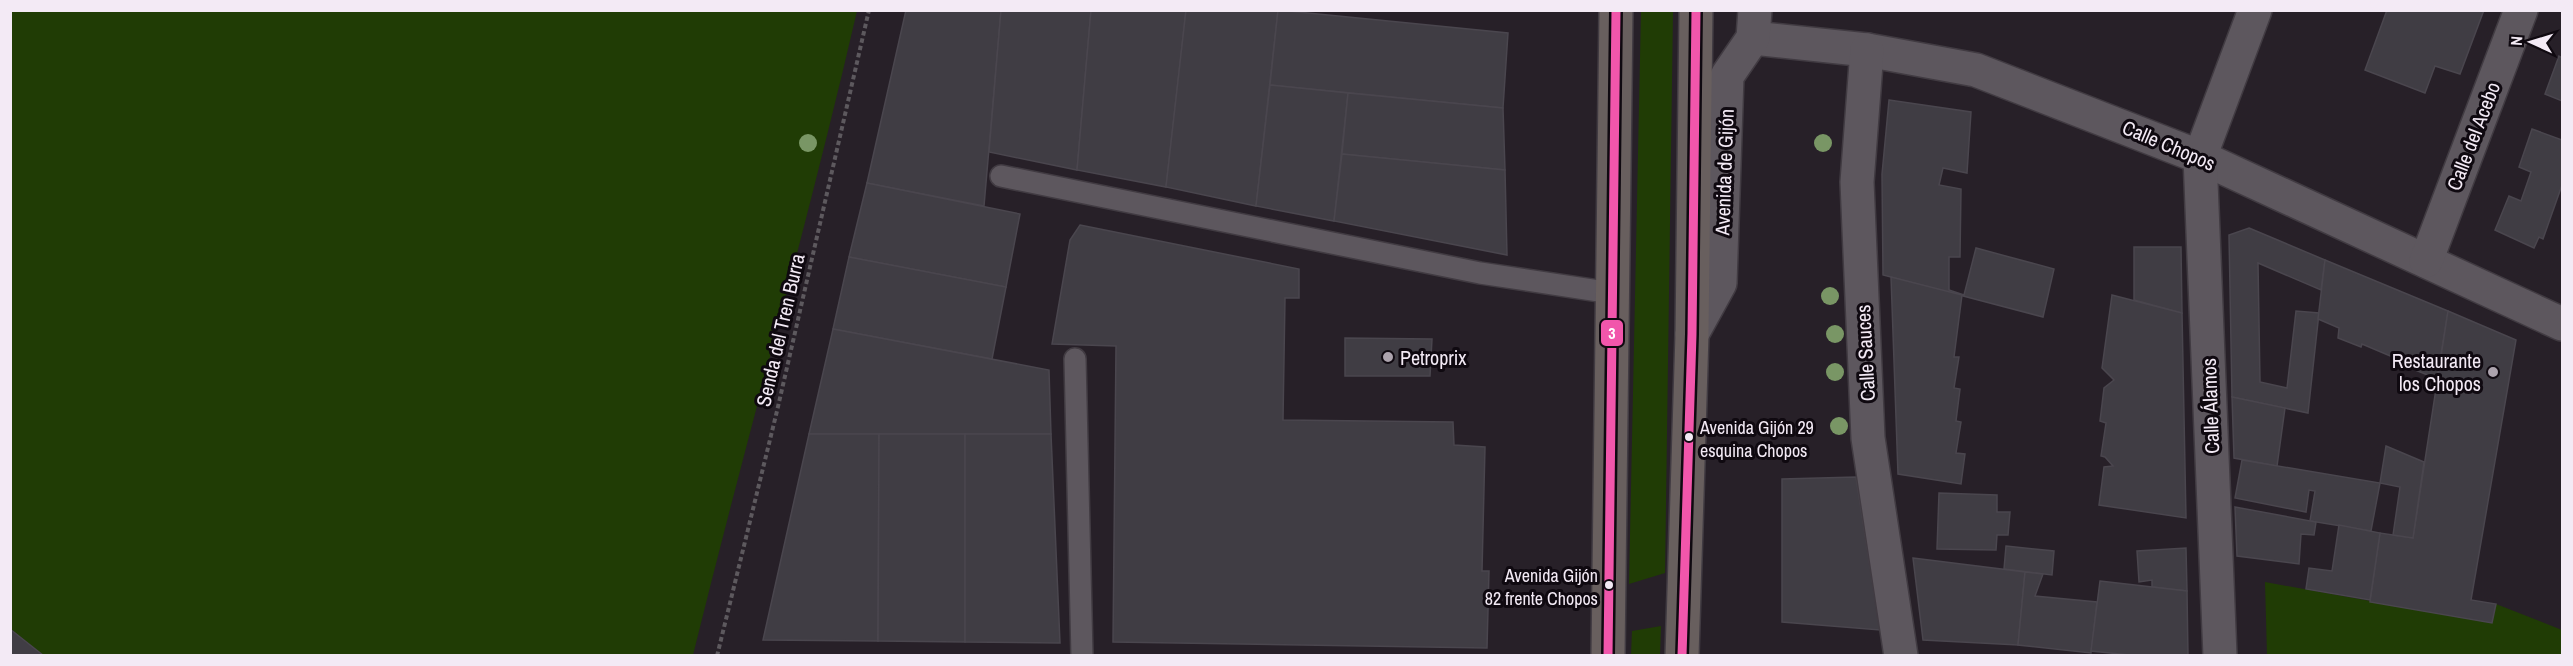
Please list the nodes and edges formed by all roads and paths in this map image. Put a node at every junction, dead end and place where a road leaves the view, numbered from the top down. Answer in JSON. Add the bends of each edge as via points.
{"nodes":[{"id":1,"x":869,"y":10,"type":"edge"},
{"id":2,"x":1616,"y":10,"type":"edge"},
{"id":3,"x":1696,"y":10,"type":"edge"},
{"id":4,"x":2255,"y":10,"type":"edge"},
{"id":5,"x":2521,"y":10,"type":"edge"},
{"id":6,"x":1754,"y":24,"type":"edge"},
{"id":7,"x":1867,"y":50,"type":"junction"},
{"id":8,"x":2200,"y":157,"type":"junction"},
{"id":9,"x":1001,"y":176,"type":"dead end"},
{"id":10,"x":2426,"y":261,"type":"junction"},
{"id":11,"x":1612,"y":293,"type":"junction"},
{"id":12,"x":2562,"y":324,"type":"edge"},
{"id":13,"x":1692,"y":334,"type":"junction"},
{"id":14,"x":1075,"y":359,"type":"dead end"},
{"id":15,"x":717,"y":656,"type":"edge"},
{"id":16,"x":1082,"y":656,"type":"edge"},
{"id":17,"x":1608,"y":656,"type":"edge"},
{"id":18,"x":1682,"y":656,"type":"edge"},
{"id":19,"x":1901,"y":656,"type":"edge"},
{"id":20,"x":2220,"y":656,"type":"edge"}],
"edges":[{"from":1,"to":15,"type":"path","name":"Senda del Tren Burra"},
{"from":2,"to":11,"type":"highway"},
{"from":3,"to":13,"type":"highway","name":"Avenida de Gijón"},
{"from":4,"to":8,"type":"street"},
{"from":5,"to":10,"type":"street","name":"Calle del Acebo"},
{"from":6,"to":7,"type":"street","name":"Calle Chopos"},
{"from":6,"to":13,"type":"street","name":"Avenida de Gijón","via":[[1727,76],[1720,283]]},
{"from":7,"to":8,"type":"street","name":"Calle Chopos","via":[[1976,70]]},
{"from":7,"to":19,"type":"street","name":"Calle Sauces","via":[[1857,182],[1869,438]]},
{"from":8,"to":10,"type":"street","name":"Calle Chopos"},
{"from":8,"to":20,"type":"street","name":"Calle Álamos"},
{"from":9,"to":11,"type":"lane","via":[[1480,273]]},
{"from":10,"to":12,"type":"street","name":"Calle Chopos"},
{"from":11,"to":17,"type":"highway"},
{"from":13,"to":18,"type":"highway","name":"Avenida de Gijón"},
{"from":14,"to":16,"type":"lane"}]}
